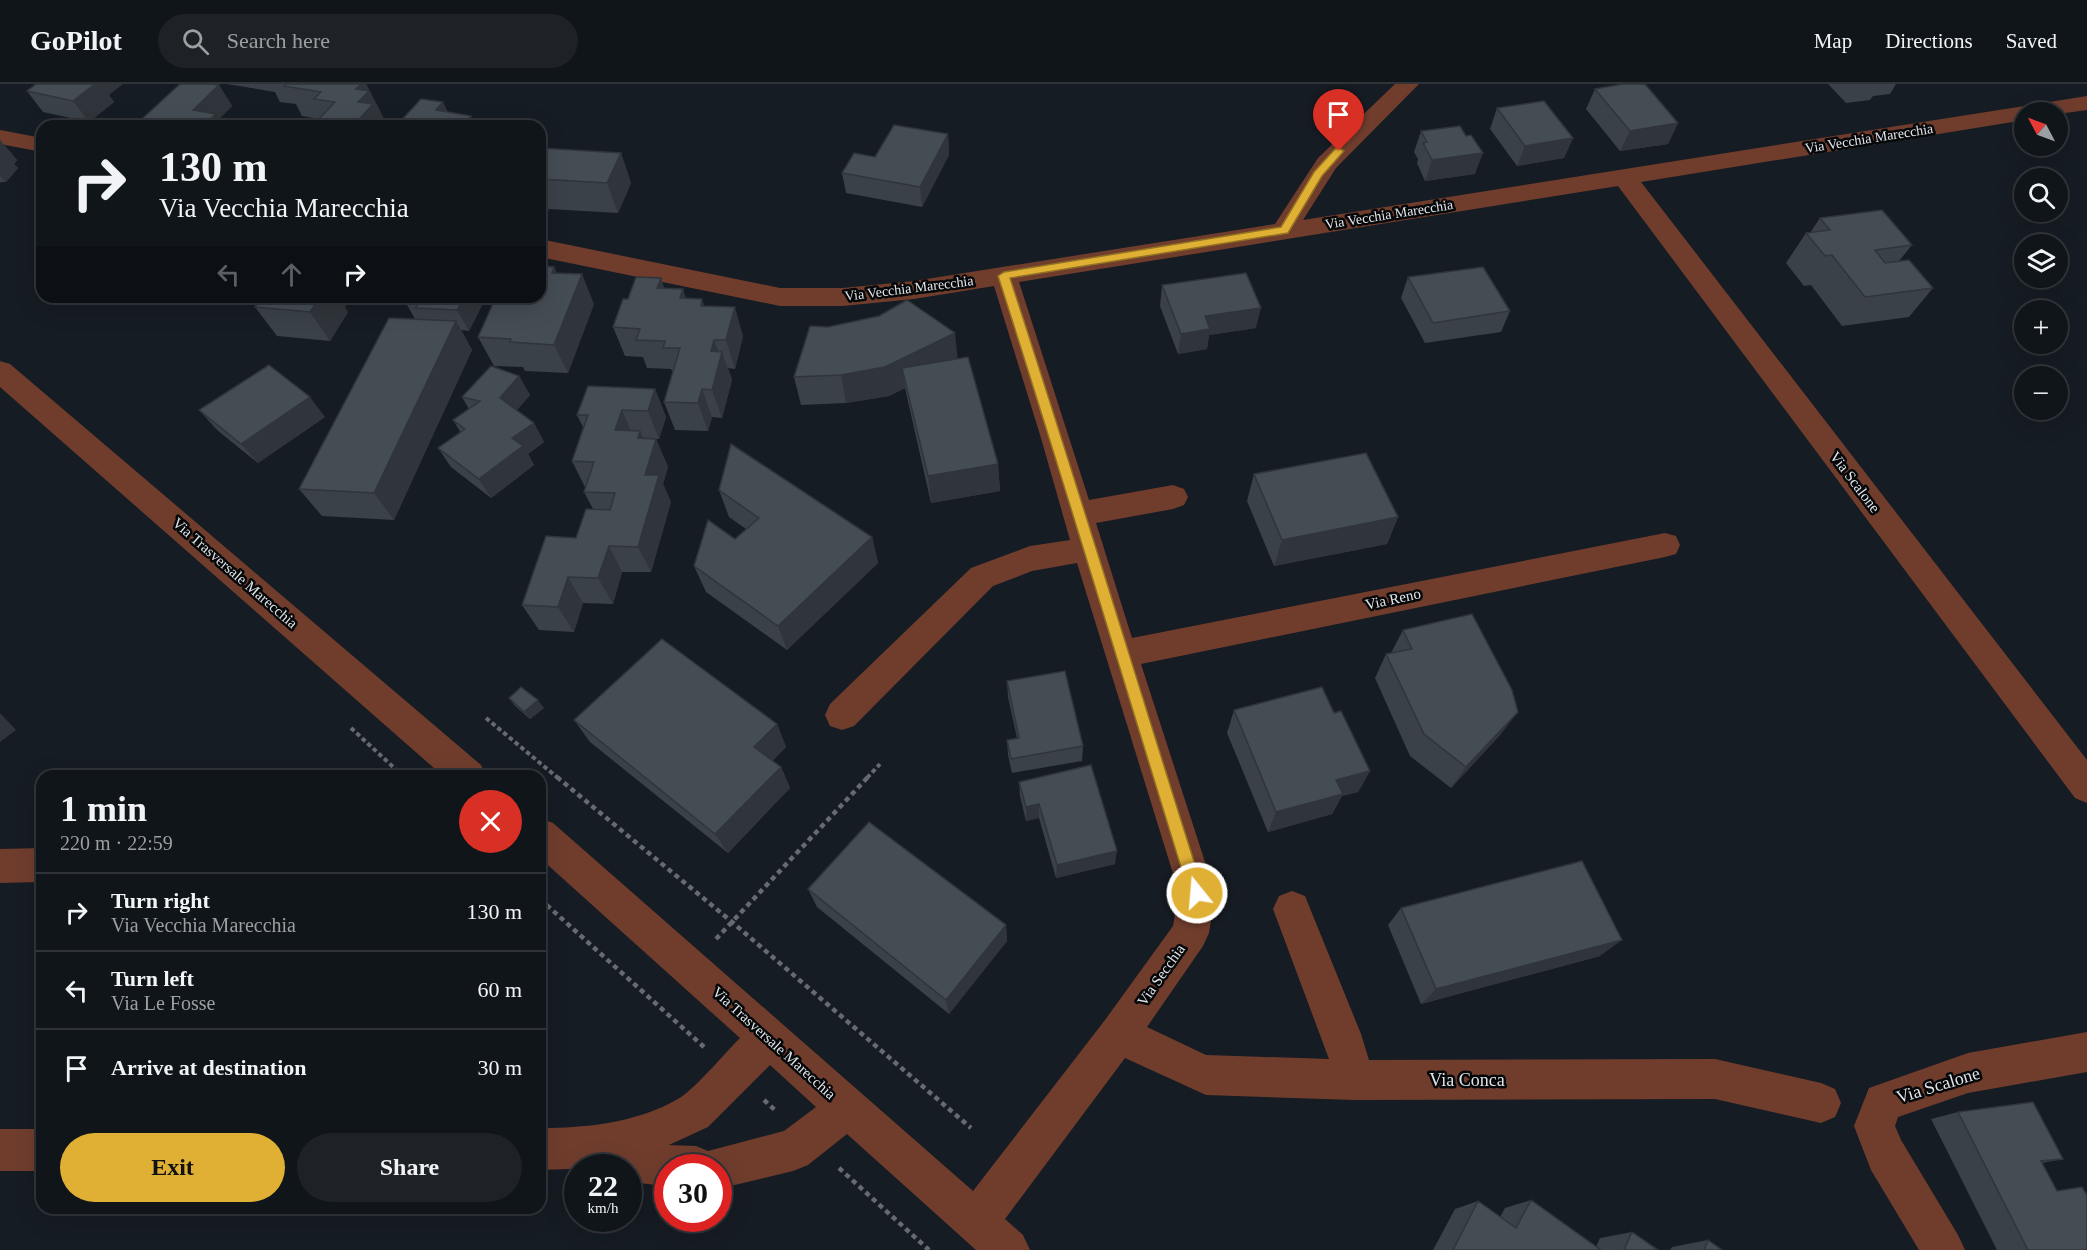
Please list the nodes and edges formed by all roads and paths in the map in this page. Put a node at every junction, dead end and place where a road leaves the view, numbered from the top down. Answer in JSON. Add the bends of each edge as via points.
{"nodes":[{"id":1,"x":1408,"y":84,"type":"edge"},
{"id":2,"x":2087,"y":103,"type":"edge"},
{"id":3,"x":2068,"y":106,"type":"edge"},
{"id":4,"x":2014,"y":115,"type":"edge"},
{"id":5,"x":0,"y":137,"type":"edge"},
{"id":6,"x":36,"y":144,"type":"edge"},
{"id":7,"x":1623,"y":177,"type":"junction"},
{"id":8,"x":1284,"y":230,"type":"junction"},
{"id":9,"x":546,"y":249,"type":"edge"},
{"id":10,"x":1004,"y":276,"type":"junction"},
{"id":11,"x":0,"y":370,"type":"edge"},
{"id":12,"x":1173,"y":497,"type":"dead end"},
{"id":13,"x":1078,"y":514,"type":"junction"},
{"id":14,"x":1665,"y":545,"type":"dead end"},
{"id":15,"x":1088,"y":549,"type":"junction"},
{"id":16,"x":1122,"y":654,"type":"junction"},
{"id":17,"x":842,"y":715,"type":"dead end"},
{"id":18,"x":486,"y":718,"type":"dead end"},
{"id":19,"x":880,"y":764,"type":"dead end"},
{"id":20,"x":463,"y":770,"type":"edge"},
{"id":21,"x":2087,"y":787,"type":"edge"},
{"id":22,"x":546,"y":845,"type":"edge"},
{"id":23,"x":36,"y":865,"type":"edge"},
{"id":24,"x":0,"y":866,"type":"edge"},
{"id":25,"x":546,"y":904,"type":"edge"},
{"id":26,"x":1292,"y":909,"type":"dead end"},
{"id":27,"x":732,"y":922,"type":"junction"},
{"id":28,"x":1119,"y":1034,"type":"junction"},
{"id":29,"x":768,"y":1038,"type":"junction"},
{"id":30,"x":707,"y":1049,"type":"dead end"},
{"id":31,"x":2087,"y":1052,"type":"edge"},
{"id":32,"x":1355,"y":1080,"type":"junction"},
{"id":33,"x":1821,"y":1103,"type":"dead end"},
{"id":34,"x":846,"y":1108,"type":"junction"},
{"id":35,"x":971,"y":1128,"type":"dead end"},
{"id":36,"x":546,"y":1149,"type":"edge"},
{"id":37,"x":583,"y":1149,"type":"junction"},
{"id":38,"x":0,"y":1150,"type":"edge"},
{"id":39,"x":36,"y":1150,"type":"edge"},
{"id":40,"x":732,"y":1164,"type":"edge"},
{"id":41,"x":654,"y":1165,"type":"edge"},
{"id":42,"x":842,"y":1171,"type":"dead end"},
{"id":43,"x":977,"y":1221,"type":"junction"},
{"id":44,"x":929,"y":1250,"type":"edge"},
{"id":45,"x":1008,"y":1250,"type":"edge"},
{"id":46,"x":1943,"y":1250,"type":"edge"}],
"edges":[{"from":1,"to":8,"type":"street","via":[[1327,164]]},
{"from":2,"to":3,"type":"street","name":"Via Vecchia Marecchia"},
{"from":4,"to":7,"type":"street","name":"Via Vecchia Marecchia"},
{"from":5,"to":6,"type":"street"},
{"from":7,"to":8,"type":"street","name":"Via Vecchia Marecchia"},
{"from":7,"to":21,"type":"street","name":"Via Scalone"},
{"from":8,"to":10,"type":"street","name":"Via Vecchia Marecchia"},
{"from":9,"to":10,"type":"street","name":"Via Vecchia Marecchia","via":[[780,297],[843,297]]},
{"from":10,"to":13,"type":"street","name":"Via Secchia"},
{"from":11,"to":20,"type":"street","name":"Via Trasversale Marecchia"},
{"from":12,"to":13,"type":"street"},
{"from":13,"to":15,"type":"street","name":"Via Secchia"},
{"from":14,"to":16,"type":"street","name":"Via Reno"},
{"from":15,"to":16,"type":"street","name":"Via Secchia"},
{"from":15,"to":17,"type":"street","via":[[1030,559],[982,577]]},
{"from":16,"to":28,"type":"street","name":"Via Secchia","via":[[1197,893],[1190,933]]},
{"from":18,"to":27,"type":"path"},
{"from":19,"to":27,"type":"path"},
{"from":22,"to":29,"type":"street","name":"Via Trasversale Marecchia"},
{"from":23,"to":24,"type":"street"},
{"from":25,"to":30,"type":"path"},
{"from":26,"to":32,"type":"street"},
{"from":27,"to":35,"type":"path"},
{"from":28,"to":32,"type":"street","name":"Via Conca","via":[[1206,1075]]},
{"from":28,"to":43,"type":"street","name":"Via Secchia"},
{"from":29,"to":34,"type":"street","name":"Via Trasversale Marecchia"},
{"from":29,"to":37,"type":"street","via":[[694,1113],[637,1138]]},
{"from":31,"to":46,"type":"street","name":"Via Scalone","via":[[1968,1073],[1883,1102],[1874,1126],[1886,1155]]},
{"from":32,"to":33,"type":"street","name":"Via Conca","via":[[1715,1079]]},
{"from":34,"to":40,"type":"street","via":[[793,1149]]},
{"from":34,"to":43,"type":"street","name":"Via Trasversale Marecchia"},
{"from":36,"to":37,"type":"street"},
{"from":37,"to":41,"type":"street"},
{"from":38,"to":39,"type":"street"},
{"from":42,"to":44,"type":"path"},
{"from":43,"to":45,"type":"street","name":"Via Trasversale Marecchia"}]}
